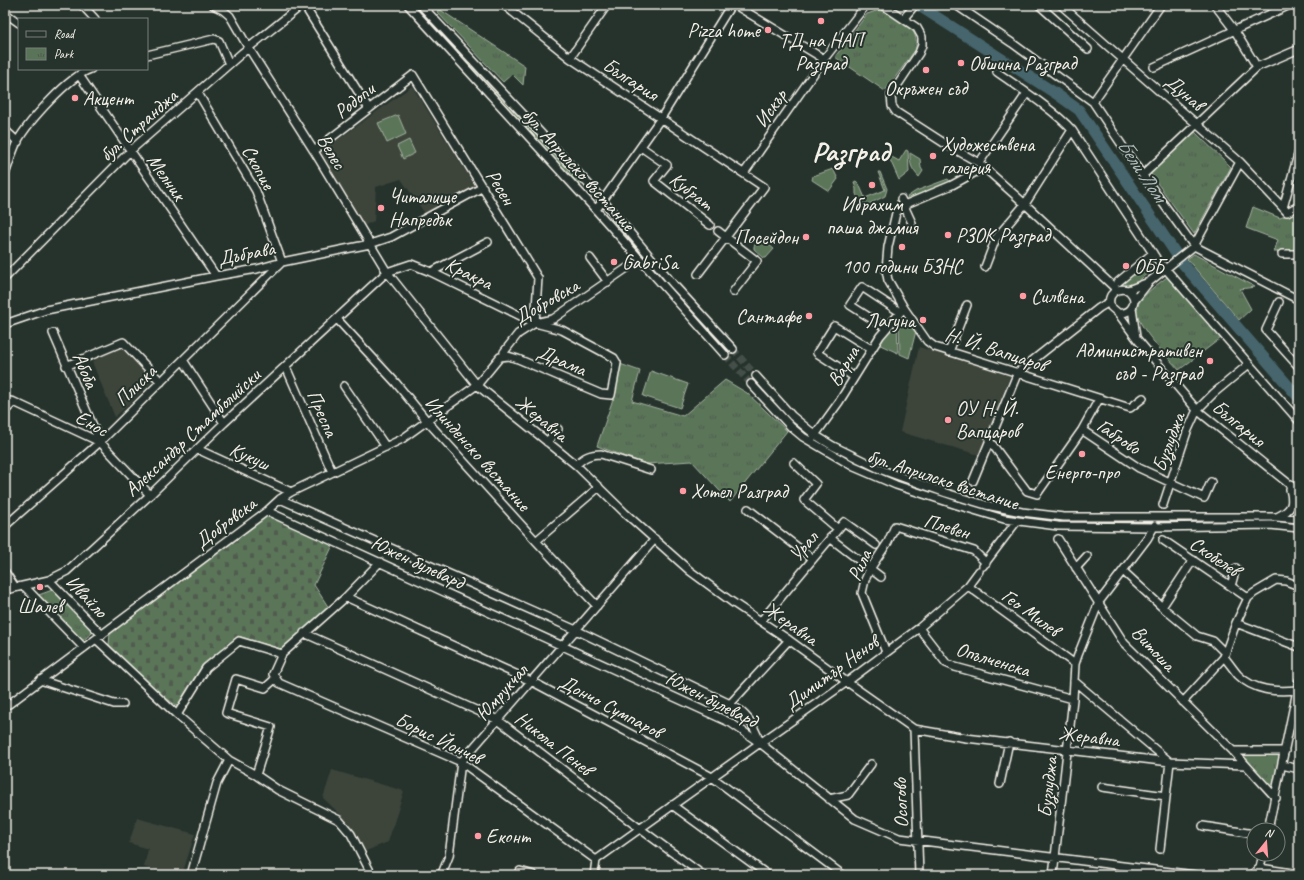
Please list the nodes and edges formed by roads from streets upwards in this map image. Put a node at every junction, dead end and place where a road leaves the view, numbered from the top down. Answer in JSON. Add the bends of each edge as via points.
{"nodes":[{"id":1,"x":82,"y":5,"type":"edge"},
{"id":2,"x":213,"y":5,"type":"edge"},
{"id":3,"x":303,"y":5,"type":"edge"},
{"id":4,"x":408,"y":5,"type":"edge"},
{"id":5,"x":421,"y":5,"type":"edge"},
{"id":6,"x":504,"y":5,"type":"edge"},
{"id":7,"x":607,"y":5,"type":"edge"},
{"id":8,"x":731,"y":5,"type":"edge"},
{"id":9,"x":735,"y":5,"type":"edge"},
{"id":10,"x":866,"y":5,"type":"edge"},
{"id":11,"x":883,"y":5,"type":"edge"},
{"id":12,"x":915,"y":5,"type":"edge"},
{"id":13,"x":956,"y":5,"type":"edge"},
{"id":14,"x":1039,"y":5,"type":"edge"},
{"id":15,"x":1061,"y":5,"type":"edge"},
{"id":16,"x":1161,"y":5,"type":"edge"},
{"id":17,"x":1215,"y":5,"type":"edge"},
{"id":18,"x":1290,"y":5,"type":"edge"},
{"id":19,"x":5,"y":13,"type":"edge"},
{"id":20,"x":94,"y":18,"type":"edge"},
{"id":21,"x":904,"y":18,"type":"junction"},
{"id":22,"x":18,"y":22,"type":"edge"},
{"id":23,"x":1235,"y":30,"type":"junction"},
{"id":24,"x":248,"y":47,"type":"junction"},
{"id":25,"x":1088,"y":49,"type":"dead end"},
{"id":26,"x":1299,"y":49,"type":"edge"},
{"id":27,"x":148,"y":55,"type":"edge"},
{"id":28,"x":570,"y":58,"type":"junction"},
{"id":29,"x":824,"y":59,"type":"junction"},
{"id":30,"x":1123,"y":60,"type":"junction"},
{"id":31,"x":229,"y":64,"type":"junction"},
{"id":32,"x":1154,"y":67,"type":"dead end"},
{"id":33,"x":1257,"y":67,"type":"junction"},
{"id":34,"x":86,"y":70,"type":"edge"},
{"id":35,"x":997,"y":72,"type":"dead end"},
{"id":36,"x":79,"y":75,"type":"junction"},
{"id":37,"x":413,"y":75,"type":"joint"},
{"id":38,"x":198,"y":93,"type":"junction"},
{"id":39,"x":1027,"y":93,"type":"junction"},
{"id":40,"x":1093,"y":102,"type":"junction"},
{"id":41,"x":368,"y":109,"type":"junction"},
{"id":42,"x":661,"y":118,"type":"junction"},
{"id":43,"x":1196,"y":123,"type":"junction"},
{"id":44,"x":5,"y":130,"type":"edge"},
{"id":45,"x":1072,"y":130,"type":"junction"},
{"id":46,"x":18,"y":142,"type":"junction"},
{"id":47,"x":641,"y":147,"type":"junction"},
{"id":48,"x":314,"y":151,"type":"junction"},
{"id":49,"x":1299,"y":151,"type":"edge"},
{"id":50,"x":130,"y":152,"type":"junction"},
{"id":51,"x":1240,"y":162,"type":"junction"},
{"id":52,"x":981,"y":165,"type":"junction"},
{"id":53,"x":6,"y":170,"type":"edge"},
{"id":54,"x":744,"y":173,"type":"junction"},
{"id":55,"x":1142,"y":175,"type":"junction"},
{"id":56,"x":483,"y":187,"type":"junction"},
{"id":57,"x":603,"y":201,"type":"junction"},
{"id":58,"x":903,"y":202,"type":"junction"},
{"id":59,"x":1025,"y":204,"type":"junction"},
{"id":60,"x":1299,"y":206,"type":"edge"},
{"id":61,"x":1283,"y":208,"type":"junction"},
{"id":62,"x":596,"y":210,"type":"junction"},
{"id":63,"x":912,"y":223,"type":"dead end"},
{"id":64,"x":710,"y":225,"type":"dead end"},
{"id":65,"x":718,"y":231,"type":"dead end"},
{"id":66,"x":726,"y":237,"type":"junction"},
{"id":67,"x":488,"y":242,"type":"dead end"},
{"id":68,"x":370,"y":244,"type":"junction"},
{"id":69,"x":1194,"y":246,"type":"junction"},
{"id":70,"x":1153,"y":253,"type":"junction"},
{"id":71,"x":1282,"y":254,"type":"dead end"},
{"id":72,"x":1299,"y":254,"type":"edge"},
{"id":73,"x":590,"y":258,"type":"dead end"},
{"id":74,"x":282,"y":262,"type":"junction"},
{"id":75,"x":985,"y":267,"type":"dead end"},
{"id":76,"x":628,"y":268,"type":"dead end"},
{"id":77,"x":256,"y":269,"type":"junction"},
{"id":78,"x":1166,"y":269,"type":"junction"},
{"id":79,"x":387,"y":272,"type":"junction"},
{"id":80,"x":431,"y":272,"type":"junction"},
{"id":81,"x":698,"y":274,"type":"dead end"},
{"id":82,"x":216,"y":276,"type":"junction"},
{"id":83,"x":5,"y":278,"type":"edge"},
{"id":84,"x":608,"y":282,"type":"junction"},
{"id":85,"x":1118,"y":282,"type":"dead end"},
{"id":86,"x":1149,"y":282,"type":"junction"},
{"id":87,"x":262,"y":283,"type":"junction"},
{"id":88,"x":1117,"y":290,"type":"junction"},
{"id":89,"x":1128,"y":290,"type":"junction"},
{"id":90,"x":733,"y":292,"type":"dead end"},
{"id":91,"x":1299,"y":300,"type":"edge"},
{"id":92,"x":1134,"y":301,"type":"junction"},
{"id":93,"x":1109,"y":302,"type":"junction"},
{"id":94,"x":1279,"y":302,"type":"dead end"},
{"id":95,"x":967,"y":305,"type":"dead end"},
{"id":96,"x":1132,"y":308,"type":"junction"},
{"id":97,"x":902,"y":310,"type":"junction"},
{"id":98,"x":1118,"y":313,"type":"junction"},
{"id":99,"x":337,"y":319,"type":"junction"},
{"id":100,"x":535,"y":323,"type":"junction"},
{"id":101,"x":5,"y":324,"type":"edge"},
{"id":102,"x":886,"y":328,"type":"junction"},
{"id":103,"x":53,"y":333,"type":"dead end"},
{"id":104,"x":1137,"y":339,"type":"junction"},
{"id":105,"x":733,"y":349,"type":"tunnel mouth"},
{"id":106,"x":872,"y":349,"type":"junction"},
{"id":107,"x":949,"y":352,"type":"junction"},
{"id":108,"x":502,"y":354,"type":"junction"},
{"id":109,"x":725,"y":356,"type":"tunnel mouth"},
{"id":110,"x":183,"y":360,"type":"junction"},
{"id":111,"x":1249,"y":364,"type":"junction"},
{"id":112,"x":66,"y":366,"type":"junction"},
{"id":113,"x":286,"y":367,"type":"junction"},
{"id":114,"x":1299,"y":368,"type":"edge"},
{"id":115,"x":1018,"y":372,"type":"junction"},
{"id":116,"x":756,"y":376,"type":"tunnel mouth"},
{"id":117,"x":854,"y":377,"type":"junction"},
{"id":118,"x":161,"y":382,"type":"junction"},
{"id":119,"x":751,"y":384,"type":"tunnel mouth"},
{"id":120,"x":476,"y":385,"type":"junction"},
{"id":121,"x":344,"y":386,"type":"dead end"},
{"id":122,"x":611,"y":395,"type":"joint"},
{"id":123,"x":1143,"y":398,"type":"dead end"},
{"id":124,"x":1099,"y":399,"type":"junction"},
{"id":125,"x":5,"y":400,"type":"edge"},
{"id":126,"x":14,"y":402,"type":"junction"},
{"id":127,"x":5,"y":410,"type":"edge"},
{"id":128,"x":1197,"y":410,"type":"junction"},
{"id":129,"x":427,"y":421,"type":"junction"},
{"id":130,"x":1299,"y":421,"type":"edge"},
{"id":131,"x":224,"y":423,"type":"junction"},
{"id":132,"x":558,"y":430,"type":"dead end"},
{"id":133,"x":1082,"y":430,"type":"junction"},
{"id":134,"x":815,"y":435,"type":"junction"},
{"id":135,"x":989,"y":440,"type":"junction"},
{"id":136,"x":100,"y":442,"type":"junction"},
{"id":137,"x":547,"y":442,"type":"junction"},
{"id":138,"x":811,"y":442,"type":"junction"},
{"id":139,"x":386,"y":447,"type":"junction"},
{"id":140,"x":197,"y":449,"type":"junction"},
{"id":141,"x":794,"y":463,"type":"dead end"},
{"id":142,"x":576,"y":465,"type":"junction"},
{"id":143,"x":651,"y":470,"type":"dead end"},
{"id":144,"x":332,"y":472,"type":"junction"},
{"id":145,"x":1282,"y":479,"type":"junction"},
{"id":146,"x":972,"y":481,"type":"dead end"},
{"id":147,"x":1211,"y":482,"type":"dead end"},
{"id":148,"x":1170,"y":483,"type":"junction"},
{"id":149,"x":599,"y":487,"type":"junction"},
{"id":150,"x":1290,"y":489,"type":"junction"},
{"id":151,"x":291,"y":492,"type":"junction"},
{"id":152,"x":1299,"y":492,"type":"edge"},
{"id":153,"x":150,"y":495,"type":"junction"},
{"id":154,"x":1299,"y":498,"type":"edge"},
{"id":155,"x":280,"y":499,"type":"junction"},
{"id":156,"x":1163,"y":505,"type":"dead end"},
{"id":157,"x":748,"y":509,"type":"dead end"},
{"id":158,"x":267,"y":511,"type":"junction"},
{"id":159,"x":1158,"y":517,"type":"junction"},
{"id":160,"x":1276,"y":517,"type":"junction"},
{"id":161,"x":1299,"y":519,"type":"edge"},
{"id":162,"x":1017,"y":521,"type":"junction"},
{"id":163,"x":5,"y":526,"type":"edge"},
{"id":164,"x":895,"y":526,"type":"joint"},
{"id":165,"x":1155,"y":527,"type":"junction"},
{"id":166,"x":1299,"y":528,"type":"edge"},
{"id":167,"x":838,"y":529,"type":"junction"},
{"id":168,"x":830,"y":538,"type":"junction"},
{"id":169,"x":656,"y":539,"type":"junction"},
{"id":170,"x":1058,"y":539,"type":"dead end"},
{"id":171,"x":1163,"y":540,"type":"dead end"},
{"id":172,"x":536,"y":541,"type":"junction"},
{"id":173,"x":876,"y":546,"type":"dead end"},
{"id":174,"x":1087,"y":556,"type":"dead end"},
{"id":175,"x":813,"y":559,"type":"junction"},
{"id":176,"x":1193,"y":560,"type":"junction"},
{"id":177,"x":380,"y":562,"type":"junction"},
{"id":178,"x":983,"y":566,"type":"junction"},
{"id":179,"x":1076,"y":568,"type":"junction"},
{"id":180,"x":1236,"y":568,"type":"dead end"},
{"id":181,"x":870,"y":569,"type":"junction"},
{"id":182,"x":1123,"y":571,"type":"junction"},
{"id":183,"x":5,"y":572,"type":"edge"},
{"id":184,"x":881,"y":577,"type":"dead end"},
{"id":185,"x":49,"y":580,"type":"junction"},
{"id":186,"x":24,"y":586,"type":"junction"},
{"id":187,"x":968,"y":586,"type":"junction"},
{"id":188,"x":1231,"y":586,"type":"junction"},
{"id":189,"x":1299,"y":586,"type":"edge"},
{"id":190,"x":15,"y":587,"type":"junction"},
{"id":191,"x":5,"y":590,"type":"edge"},
{"id":192,"x":346,"y":597,"type":"junction"},
{"id":193,"x":1248,"y":598,"type":"junction"},
{"id":194,"x":1099,"y":602,"type":"junction"},
{"id":195,"x":597,"y":606,"type":"junction"},
{"id":196,"x":1162,"y":607,"type":"junction"},
{"id":197,"x":761,"y":621,"type":"junction"},
{"id":198,"x":1236,"y":623,"type":"junction"},
{"id":199,"x":919,"y":628,"type":"junction"},
{"id":200,"x":574,"y":632,"type":"junction"},
{"id":201,"x":304,"y":633,"type":"junction"},
{"id":202,"x":99,"y":637,"type":"junction"},
{"id":203,"x":789,"y":640,"type":"junction"},
{"id":204,"x":563,"y":644,"type":"junction"},
{"id":205,"x":1299,"y":647,"type":"edge"},
{"id":206,"x":84,"y":648,"type":"junction"},
{"id":207,"x":886,"y":652,"type":"junction"},
{"id":208,"x":282,"y":654,"type":"junction"},
{"id":209,"x":1225,"y":655,"type":"junction"},
{"id":210,"x":1075,"y":664,"type":"junction"},
{"id":211,"x":275,"y":679,"type":"junction"},
{"id":212,"x":40,"y":680,"type":"junction"},
{"id":213,"x":531,"y":681,"type":"junction"},
{"id":214,"x":1074,"y":681,"type":"junction"},
{"id":215,"x":1299,"y":681,"type":"edge"},
{"id":216,"x":847,"y":682,"type":"junction"},
{"id":217,"x":1297,"y":690,"type":"junction"},
{"id":218,"x":1073,"y":699,"type":"junction"},
{"id":219,"x":1183,"y":702,"type":"junction"},
{"id":220,"x":123,"y":704,"type":"dead end"},
{"id":221,"x":730,"y":704,"type":"junction"},
{"id":222,"x":5,"y":705,"type":"edge"},
{"id":223,"x":178,"y":715,"type":"junction"},
{"id":224,"x":1296,"y":715,"type":"edge"},
{"id":225,"x":498,"y":720,"type":"junction"},
{"id":226,"x":914,"y":729,"type":"junction"},
{"id":227,"x":1009,"y":742,"type":"junction"},
{"id":228,"x":760,"y":743,"type":"junction"},
{"id":229,"x":1067,"y":750,"type":"junction"},
{"id":230,"x":1233,"y":751,"type":"junction"},
{"id":231,"x":1285,"y":751,"type":"junction"},
{"id":232,"x":229,"y":760,"type":"junction"},
{"id":233,"x":461,"y":762,"type":"junction"},
{"id":234,"x":1170,"y":762,"type":"junction"},
{"id":235,"x":871,"y":764,"type":"dead end"},
{"id":236,"x":1245,"y":765,"type":"junction"},
{"id":237,"x":1282,"y":765,"type":"junction"},
{"id":238,"x":1299,"y":769,"type":"edge"},
{"id":239,"x":256,"y":775,"type":"junction"},
{"id":240,"x":712,"y":777,"type":"junction"},
{"id":241,"x":1000,"y":784,"type":"dead end"},
{"id":242,"x":1102,"y":787,"type":"dead end"},
{"id":243,"x":1166,"y":796,"type":"junction"},
{"id":244,"x":1276,"y":798,"type":"junction"},
{"id":245,"x":829,"y":799,"type":"junction"},
{"id":246,"x":672,"y":805,"type":"junction"},
{"id":247,"x":1270,"y":822,"type":"edge"},
{"id":248,"x":1203,"y":826,"type":"dead end"},
{"id":249,"x":639,"y":828,"type":"junction"},
{"id":250,"x":1246,"y":833,"type":"edge"},
{"id":251,"x":917,"y":840,"type":"junction"},
{"id":252,"x":1160,"y":849,"type":"dead end"},
{"id":253,"x":1055,"y":856,"type":"junction"},
{"id":254,"x":596,"y":860,"type":"junction"},
{"id":255,"x":1261,"y":862,"type":"edge"},
{"id":256,"x":1260,"y":868,"type":"junction"},
{"id":257,"x":520,"y":871,"type":"dead end"},
{"id":258,"x":1299,"y":874,"type":"edge"},
{"id":259,"x":191,"y":875,"type":"edge"},
{"id":260,"x":372,"y":875,"type":"edge"},
{"id":261,"x":440,"y":875,"type":"edge"},
{"id":262,"x":534,"y":875,"type":"edge"},
{"id":263,"x":594,"y":875,"type":"edge"},
{"id":264,"x":703,"y":875,"type":"edge"},
{"id":265,"x":768,"y":875,"type":"edge"},
{"id":266,"x":843,"y":875,"type":"edge"},
{"id":267,"x":919,"y":875,"type":"edge"},
{"id":268,"x":1053,"y":875,"type":"edge"},
{"id":269,"x":1195,"y":875,"type":"edge"},
{"id":270,"x":1252,"y":875,"type":"edge"}],
"edges":[{"from":1,"to":20,"type":"street"},
{"from":2,"to":24,"type":"street","name":"Велес","via":[[230,16]]},
{"from":3,"to":24,"type":"street","name":"бул. Странджа"},
{"from":3,"to":41,"type":"street"},
{"from":4,"to":62,"type":"street","name":"бул. Априлско въстание"},
{"from":5,"to":57,"type":"street","name":"бул. Априлско въстание"},
{"from":6,"to":28,"type":"street","name":"България"},
{"from":7,"to":28,"type":"street"},
{"from":8,"to":42,"type":"street"},
{"from":9,"to":29,"type":"street"},
{"from":10,"to":29,"type":"street","name":"Искър"},
{"from":11,"to":21,"type":"street"},
{"from":12,"to":21,"type":"street"},
{"from":13,"to":40,"type":"street"},
{"from":14,"to":25,"type":"street"},
{"from":15,"to":30,"type":"street","name":"Дунав"},
{"from":16,"to":30,"type":"street"},
{"from":17,"to":23,"type":"street"},
{"from":18,"to":23,"type":"street"},
{"from":19,"to":22,"type":"street"},
{"from":21,"to":52,"type":"street","via":[[917,28],[922,37],[922,45],[891,95],[892,106],[896,112]]},
{"from":23,"to":32,"type":"street"},
{"from":23,"to":33,"type":"street"},
{"from":24,"to":31,"type":"street","name":"бул. Странджа"},
{"from":24,"to":48,"type":"street","name":"Велес"},
{"from":26,"to":33,"type":"street"},
{"from":27,"to":31,"type":"street","via":[[214,40],[218,41]]},
{"from":28,"to":42,"type":"street","name":"България"},
{"from":29,"to":54,"type":"street","name":"Искър"},
{"from":30,"to":40,"type":"street"},
{"from":30,"to":43,"type":"street","name":"Дунав"},
{"from":31,"to":38,"type":"street","name":"бул. Странджа"},
{"from":33,"to":43,"type":"street"},
{"from":34,"to":36,"type":"street"},
{"from":35,"to":39,"type":"street"},
{"from":36,"to":46,"type":"street","via":[[45,104]]},
{"from":36,"to":50,"type":"street","name":"Мелник"},
{"from":37,"to":41,"type":"street","name":"Родопи"},
{"from":37,"to":56,"type":"street","name":"Ресен"},
{"from":38,"to":50,"type":"street","name":"бул. Странджа"},
{"from":38,"to":74,"type":"street","name":"Скопие","via":[[256,192]]},
{"from":39,"to":45,"type":"street"},
{"from":39,"to":52,"type":"street"},
{"from":40,"to":55,"type":"street"},
{"from":41,"to":48,"type":"street","name":"Родопи"},
{"from":42,"to":47,"type":"street"},
{"from":42,"to":54,"type":"street","name":"България"},
{"from":43,"to":51,"type":"street","name":"Дунав"},
{"from":43,"to":55,"type":"street"},
{"from":44,"to":46,"type":"street"},
{"from":45,"to":59,"type":"street"},
{"from":45,"to":70,"type":"street"},
{"from":46,"to":53,"type":"street"},
{"from":47,"to":57,"type":"street"},
{"from":47,"to":64,"type":"street","name":"Кубрат","via":[[667,165],[654,182]]},
{"from":48,"to":68,"type":"street","name":"Велес"},
{"from":49,"to":61,"type":"street"},
{"from":50,"to":82,"type":"street","name":"Мелник"},
{"from":50,"to":83,"type":"street","name":"бул. Странджа"},
{"from":51,"to":61,"type":"street","name":"Дунав"},
{"from":51,"to":69,"type":"street"},
{"from":52,"to":58,"type":"street","via":[[952,185]]},
{"from":52,"to":59,"type":"street"},
{"from":54,"to":66,"type":"street","name":"България","via":[[764,187]]},
{"from":55,"to":69,"type":"street"},
{"from":56,"to":68,"type":"street","name":"Дъбрава","via":[[391,237]]},
{"from":56,"to":100,"type":"street","name":"Ресен","via":[[538,278]]},
{"from":57,"to":62,"type":"street"},
{"from":57,"to":105,"type":"street","name":"бул. Априлско въстание","via":[[674,285]]},
{"from":58,"to":63,"type":"street"},
{"from":58,"to":97,"type":"street","name":"Н. Й. Вапцаров","via":[[896,213],[886,260],[888,280]]},
{"from":59,"to":75,"type":"street","via":[[996,238]]},
{"from":59,"to":88,"type":"street"},
{"from":60,"to":61,"type":"street","via":[[1287,212]]},
{"from":62,"to":109,"type":"street","name":"бул. Априлско въстание"},
{"from":65,"to":66,"type":"street"},
{"from":66,"to":81,"type":"street"},
{"from":66,"to":90,"type":"street","via":[[757,261]]},
{"from":67,"to":80,"type":"street"},
{"from":68,"to":74,"type":"street","name":"Дъбрава"},
{"from":68,"to":79,"type":"street","name":"Велес"},
{"from":69,"to":78,"type":"street"},
{"from":69,"to":91,"type":"street"},
{"from":70,"to":78,"type":"street"},
{"from":70,"to":85,"type":"street"},
{"from":71,"to":72,"type":"street"},
{"from":73,"to":84,"type":"street"},
{"from":74,"to":77,"type":"street","name":"Дъбрава"},
{"from":74,"to":87,"type":"street","name":"Плиска"},
{"from":76,"to":84,"type":"street","name":"Добровска"},
{"from":77,"to":82,"type":"street","name":"Дъбрава"},
{"from":77,"to":87,"type":"street"},
{"from":78,"to":86,"type":"street"},
{"from":78,"to":111,"type":"street"},
{"from":79,"to":80,"type":"street","name":"Кракра","via":[[412,264]]},
{"from":79,"to":99,"type":"street","name":"Александър Стамболийски"},
{"from":79,"to":120,"type":"street","name":"Жеравна"},
{"from":80,"to":100,"type":"street","name":"Кракра"},
{"from":82,"to":101,"type":"street","name":"Дъбрава","via":[[46,310]]},
{"from":84,"to":100,"type":"street","name":"Добровска","via":[[553,319]]},
{"from":86,"to":89,"type":"street"},
{"from":86,"to":92,"type":"street"},
{"from":87,"to":110,"type":"street","name":"Плиска"},
{"from":88,"to":89,"type":"street"},
{"from":88,"to":93,"type":"street","via":[[1111,295]]},
{"from":89,"to":92,"type":"street"},
{"from":92,"to":96,"type":"street"},
{"from":93,"to":98,"type":"street","via":[[1112,310]]},
{"from":93,"to":115,"type":"street"},
{"from":94,"to":114,"type":"street","via":[[1266,330]]},
{"from":95,"to":107,"type":"street"},
{"from":96,"to":98,"type":"street","via":[[1126,313]]},
{"from":96,"to":104,"type":"street"},
{"from":97,"to":102,"type":"street","name":"Варна"},
{"from":97,"to":102,"type":"street","via":[[862,287],[850,305]]},
{"from":97,"to":107,"type":"street","name":"Н. Й. Вапцаров","via":[[927,341]]},
{"from":98,"to":104,"type":"street","name":"България"},
{"from":99,"to":113,"type":"street","name":"Александър Стамболийски"},
{"from":99,"to":129,"type":"street","name":"Илинденско въстание"},
{"from":100,"to":108,"type":"street","name":"Добровска","via":[[518,334]]},
{"from":100,"to":122,"type":"street","name":"Кракра","via":[[562,330],[614,358],[617,363]]},
{"from":102,"to":106,"type":"street","name":"Варна"},
{"from":103,"to":112,"type":"street","name":"Абоба"},
{"from":104,"to":128,"type":"street","name":"България"},
{"from":106,"to":117,"type":"street","name":"Варна"},
{"from":106,"to":117,"type":"street","via":[[834,326],[817,353]]},
{"from":107,"to":115,"type":"street","name":"Н. Й. Вапцаров"},
{"from":108,"to":120,"type":"street","name":"Добровска"},
{"from":108,"to":122,"type":"street","name":"Драма","via":[[600,394]]},
{"from":110,"to":118,"type":"street","name":"Плиска"},
{"from":110,"to":131,"type":"street"},
{"from":111,"to":128,"type":"street","name":"Бузлуджа"},
{"from":111,"to":130,"type":"street"},
{"from":112,"to":118,"type":"street","via":[[123,342]]},
{"from":112,"to":136,"type":"street","name":"Абоба"},
{"from":113,"to":131,"type":"street","name":"Александър Стамболийски"},
{"from":113,"to":144,"type":"street","name":"Преспа"},
{"from":115,"to":124,"type":"street","name":"Н. Й. Вапцаров"},
{"from":115,"to":135,"type":"street"},
{"from":116,"to":134,"type":"street","name":"бул. Априлско въстание","via":[[792,416]]},
{"from":117,"to":134,"type":"street","name":"Варна"},
{"from":118,"to":136,"type":"street","name":"Плиска"},
{"from":119,"to":138,"type":"street","name":"бул. Априлско въстание","via":[[791,427]]},
{"from":120,"to":129,"type":"street","name":"Добровска"},
{"from":120,"to":137,"type":"street","name":"Жеравна"},
{"from":121,"to":139,"type":"street"},
{"from":123,"to":124,"type":"street","name":"Н. Й. Вапцаров","via":[[1130,408]]},
{"from":124,"to":133,"type":"street"},
{"from":125,"to":126,"type":"street","name":"Енос"},
{"from":126,"to":127,"type":"street"},
{"from":126,"to":136,"type":"street","name":"Енос"},
{"from":128,"to":145,"type":"street","name":"България"},
{"from":128,"to":148,"type":"street","name":"Бузлуджа"},
{"from":129,"to":139,"type":"street","name":"Добровска"},
{"from":129,"to":172,"type":"street","name":"Илинденско въстание"},
{"from":131,"to":140,"type":"street","name":"Александър Стамболийски"},
{"from":132,"to":137,"type":"street"},
{"from":133,"to":135,"type":"street","via":[[1037,494],[1027,491]]},
{"from":133,"to":148,"type":"street","name":"Габрово","via":[[1139,468]]},
{"from":134,"to":138,"type":"street","name":"Варна"},
{"from":134,"to":159,"type":"street","name":"бул. Априлско въстание","via":[[882,470],[986,505],[1064,517]]},
{"from":135,"to":146,"type":"street"},
{"from":136,"to":153,"type":"street","name":"Енос"},
{"from":136,"to":163,"type":"street","name":"Плиска"},
{"from":137,"to":142,"type":"street","name":"Жеравна"},
{"from":138,"to":162,"type":"street","name":"бул. Априлско въстание","via":[[842,461],[881,479],[957,505]]},
{"from":139,"to":144,"type":"street","name":"Добровска"},
{"from":140,"to":151,"type":"street","name":"Кукуш"},
{"from":140,"to":153,"type":"street","name":"Александър Стамболийски"},
{"from":141,"to":167,"type":"street","via":[[816,484],[804,500]]},
{"from":142,"to":143,"type":"street","via":[[585,457],[601,454]]},
{"from":142,"to":149,"type":"street","name":"Жеравна"},
{"from":144,"to":151,"type":"street","name":"Добровска"},
{"from":145,"to":150,"type":"street"},
{"from":145,"to":152,"type":"street"},
{"from":147,"to":148,"type":"street","name":"Габрово","via":[[1204,498]]},
{"from":148,"to":156,"type":"street","name":"Бузлуджа"},
{"from":149,"to":169,"type":"street","name":"Жеравна"},
{"from":149,"to":172,"type":"street"},
{"from":150,"to":154,"type":"street"},
{"from":150,"to":160,"type":"street","via":[[1290,507],[1284,514]]},
{"from":151,"to":155,"type":"street","name":"Добровска"},
{"from":153,"to":185,"type":"street","name":"Александър Стамболийски","via":[[66,571]]},
{"from":155,"to":158,"type":"street","name":"Добровска"},
{"from":155,"to":200,"type":"street"},
{"from":157,"to":175,"type":"street"},
{"from":158,"to":177,"type":"street","name":"Южен булевард"},
{"from":158,"to":202,"type":"street","name":"Добровска"},
{"from":159,"to":160,"type":"street","name":"бул. Априлско въстание"},
{"from":159,"to":165,"type":"street","name":"Бузлуджа"},
{"from":160,"to":161,"type":"street","name":"бул. Априлско въстание"},
{"from":162,"to":165,"type":"street","name":"бул. Априлско въстание","via":[[1058,526]]},
{"from":162,"to":178,"type":"street","name":"Димитър Ненов"},
{"from":164,"to":178,"type":"street","name":"Плевен","via":[[974,551]]},
{"from":164,"to":181,"type":"street","name":"Рила"},
{"from":165,"to":166,"type":"street","name":"бул. Априлско въстание","via":[[1270,525]]},
{"from":165,"to":182,"type":"street","name":"Бузлуджа"},
{"from":167,"to":168,"type":"street","name":"Урал"},
{"from":167,"to":173,"type":"street","name":"Урал","via":[[844,522]]},
{"from":168,"to":175,"type":"street","name":"Урал"},
{"from":168,"to":181,"type":"street"},
{"from":169,"to":195,"type":"street"},
{"from":169,"to":197,"type":"street","name":"Жеравна","via":[[690,571]]},
{"from":170,"to":179,"type":"street","name":"Витоша"},
{"from":171,"to":176,"type":"street","name":"Скобелев"},
{"from":172,"to":195,"type":"street","name":"Илинденско въстание"},
{"from":174,"to":179,"type":"street"},
{"from":175,"to":197,"type":"street","name":"Урал"},
{"from":176,"to":188,"type":"street","name":"Скобелев"},
{"from":176,"to":196,"type":"street"},
{"from":177,"to":192,"type":"street"},
{"from":177,"to":204,"type":"street","name":"Южен булевард"},
{"from":178,"to":187,"type":"street","name":"Димитър Ненов"},
{"from":179,"to":194,"type":"street","name":"Витоша"},
{"from":180,"to":188,"type":"street"},
{"from":181,"to":184,"type":"street"},
{"from":181,"to":207,"type":"street","name":"Рила","via":[[862,593]]},
{"from":182,"to":194,"type":"street","name":"Бузлуджа"},
{"from":182,"to":196,"type":"street"},
{"from":183,"to":190,"type":"street"},
{"from":185,"to":186,"type":"street","name":"Александър Стамболийски"},
{"from":185,"to":202,"type":"street","name":"Ивайло"},
{"from":186,"to":190,"type":"street","name":"Александър Стамболийски"},
{"from":186,"to":206,"type":"street"},
{"from":187,"to":199,"type":"street","name":"Димитър Ненов"},
{"from":187,"to":210,"type":"street","name":"Гео Милев"},
{"from":188,"to":193,"type":"street","name":"Скобелев"},
{"from":189,"to":193,"type":"street","via":[[1276,580]]},
{"from":190,"to":191,"type":"street","name":"Александър Стамболийски"},
{"from":192,"to":201,"type":"street"},
{"from":192,"to":213,"type":"street","name":"Дончо Сумпаров"},
{"from":193,"to":198,"type":"street"},
{"from":194,"to":210,"type":"street","name":"Бузлуджа"},
{"from":194,"to":219,"type":"street","name":"Витоша","via":[[1124,643]]},
{"from":195,"to":200,"type":"street"},
{"from":196,"to":209,"type":"street","via":[[1197,636],[1213,641]]},
{"from":197,"to":203,"type":"street","name":"Жеравна"},
{"from":198,"to":205,"type":"street"},
{"from":198,"to":209,"type":"street"},
{"from":199,"to":207,"type":"street","name":"Димитър Ненов"},
{"from":199,"to":218,"type":"street","name":"Опълченска","via":[[950,665]]},
{"from":200,"to":204,"type":"street","name":"Юмрукчал"},
{"from":200,"to":221,"type":"street"},
{"from":201,"to":208,"type":"street"},
{"from":201,"to":225,"type":"street","name":"Никола Пенев"},
{"from":202,"to":206,"type":"street","name":"Добровска"},
{"from":202,"to":223,"type":"street","name":"Ивайло"},
{"from":203,"to":216,"type":"street","name":"Жеравна"},
{"from":203,"to":221,"type":"street"},
{"from":204,"to":213,"type":"street","name":"Юмрукчал"},
{"from":204,"to":228,"type":"street","name":"Южен булевард","via":[[731,723]]},
{"from":206,"to":212,"type":"street","name":"Добровска"},
{"from":207,"to":216,"type":"street","name":"Димитър Ненов"},
{"from":208,"to":211,"type":"street","via":[[273,674]]},
{"from":208,"to":223,"type":"street","via":[[239,641],[206,668]]},
{"from":209,"to":217,"type":"street","via":[[1238,675],[1250,684],[1280,692]]},
{"from":209,"to":219,"type":"street"},
{"from":210,"to":214,"type":"street","name":"Бузлуджа"},
{"from":211,"to":233,"type":"street","name":"Борис Йончев","via":[[279,683]]},
{"from":211,"to":239,"type":"street","via":[[265,688],[236,679],[226,713],[271,727]]},
{"from":212,"to":220,"type":"street","via":[[114,704]]},
{"from":212,"to":222,"type":"street","name":"Добровска"},
{"from":213,"to":225,"type":"street","name":"Юмрукчал"},
{"from":213,"to":240,"type":"street","name":"Дончо Сумпаров"},
{"from":214,"to":218,"type":"street","name":"Бузлуджа"},
{"from":214,"to":234,"type":"street"},
{"from":215,"to":217,"type":"street"},
{"from":216,"to":226,"type":"street","name":"Жеравна"},
{"from":216,"to":228,"type":"street","name":"Димитър Ненов"},
{"from":217,"to":224,"type":"street"},
{"from":218,"to":229,"type":"street","name":"Бузлуджа"},
{"from":219,"to":230,"type":"street","name":"Витоша"},
{"from":221,"to":228,"type":"street","via":[[747,716]]},
{"from":223,"to":232,"type":"street","name":"Ивайло"},
{"from":224,"to":231,"type":"street"},
{"from":225,"to":233,"type":"street","name":"Юмрукчал"},
{"from":225,"to":249,"type":"street","name":"Никола Пенев"},
{"from":226,"to":227,"type":"street","name":"Жеравна"},
{"from":226,"to":251,"type":"street","name":"Осогово"},
{"from":227,"to":229,"type":"street","name":"Жеравна"},
{"from":227,"to":241,"type":"street"},
{"from":228,"to":240,"type":"street","name":"Димитър Ненов"},
{"from":228,"to":245,"type":"street","name":"Южен булевард"},
{"from":229,"to":234,"type":"street","name":"Жеравна"},
{"from":229,"to":253,"type":"street","name":"Бузлуджа"},
{"from":230,"to":231,"type":"street"},
{"from":230,"to":236,"type":"street","name":"Витоша"},
{"from":231,"to":237,"type":"street"},
{"from":232,"to":239,"type":"street","name":"Ивайло"},
{"from":232,"to":259,"type":"street","via":[[217,783]]},
{"from":233,"to":254,"type":"street","name":"Борис Йончев"},
{"from":233,"to":261,"type":"street","via":[[449,856]]},
{"from":234,"to":236,"type":"street","name":"Жеравна"},
{"from":234,"to":243,"type":"street"},
{"from":235,"to":245,"type":"street","via":[[848,795]]},
{"from":236,"to":244,"type":"street"},
{"from":237,"to":238,"type":"street"},
{"from":237,"to":244,"type":"street"},
{"from":239,"to":260,"type":"street","name":"Ивайло","via":[[278,790],[339,820],[351,834]]},
{"from":240,"to":246,"type":"street","name":"Димитър Ненов"},
{"from":240,"to":266,"type":"street","name":"Дончо Сумпаров"},
{"from":242,"to":243,"type":"street"},
{"from":243,"to":252,"type":"street"},
{"from":244,"to":247,"type":"street"},
{"from":245,"to":251,"type":"street","name":"Южен булевард","via":[[854,819],[899,838]]},
{"from":246,"to":249,"type":"street","name":"Димитър Ненов"},
{"from":246,"to":265,"type":"street"},
{"from":248,"to":250,"type":"street"},
{"from":249,"to":254,"type":"street","name":"Димитър Ненов"},
{"from":249,"to":264,"type":"street","name":"Никола Пенев"},
{"from":251,"to":253,"type":"street","name":"Южен булевард"},
{"from":251,"to":267,"type":"street","name":"Осогово"},
{"from":253,"to":268,"type":"street","name":"Бузлуджа"},
{"from":253,"to":269,"type":"street","name":"Южен булевард"},
{"from":254,"to":263,"type":"street"},
{"from":255,"to":256,"type":"street"},
{"from":256,"to":258,"type":"street"},
{"from":256,"to":270,"type":"street"},
{"from":257,"to":262,"type":"street"}]}
